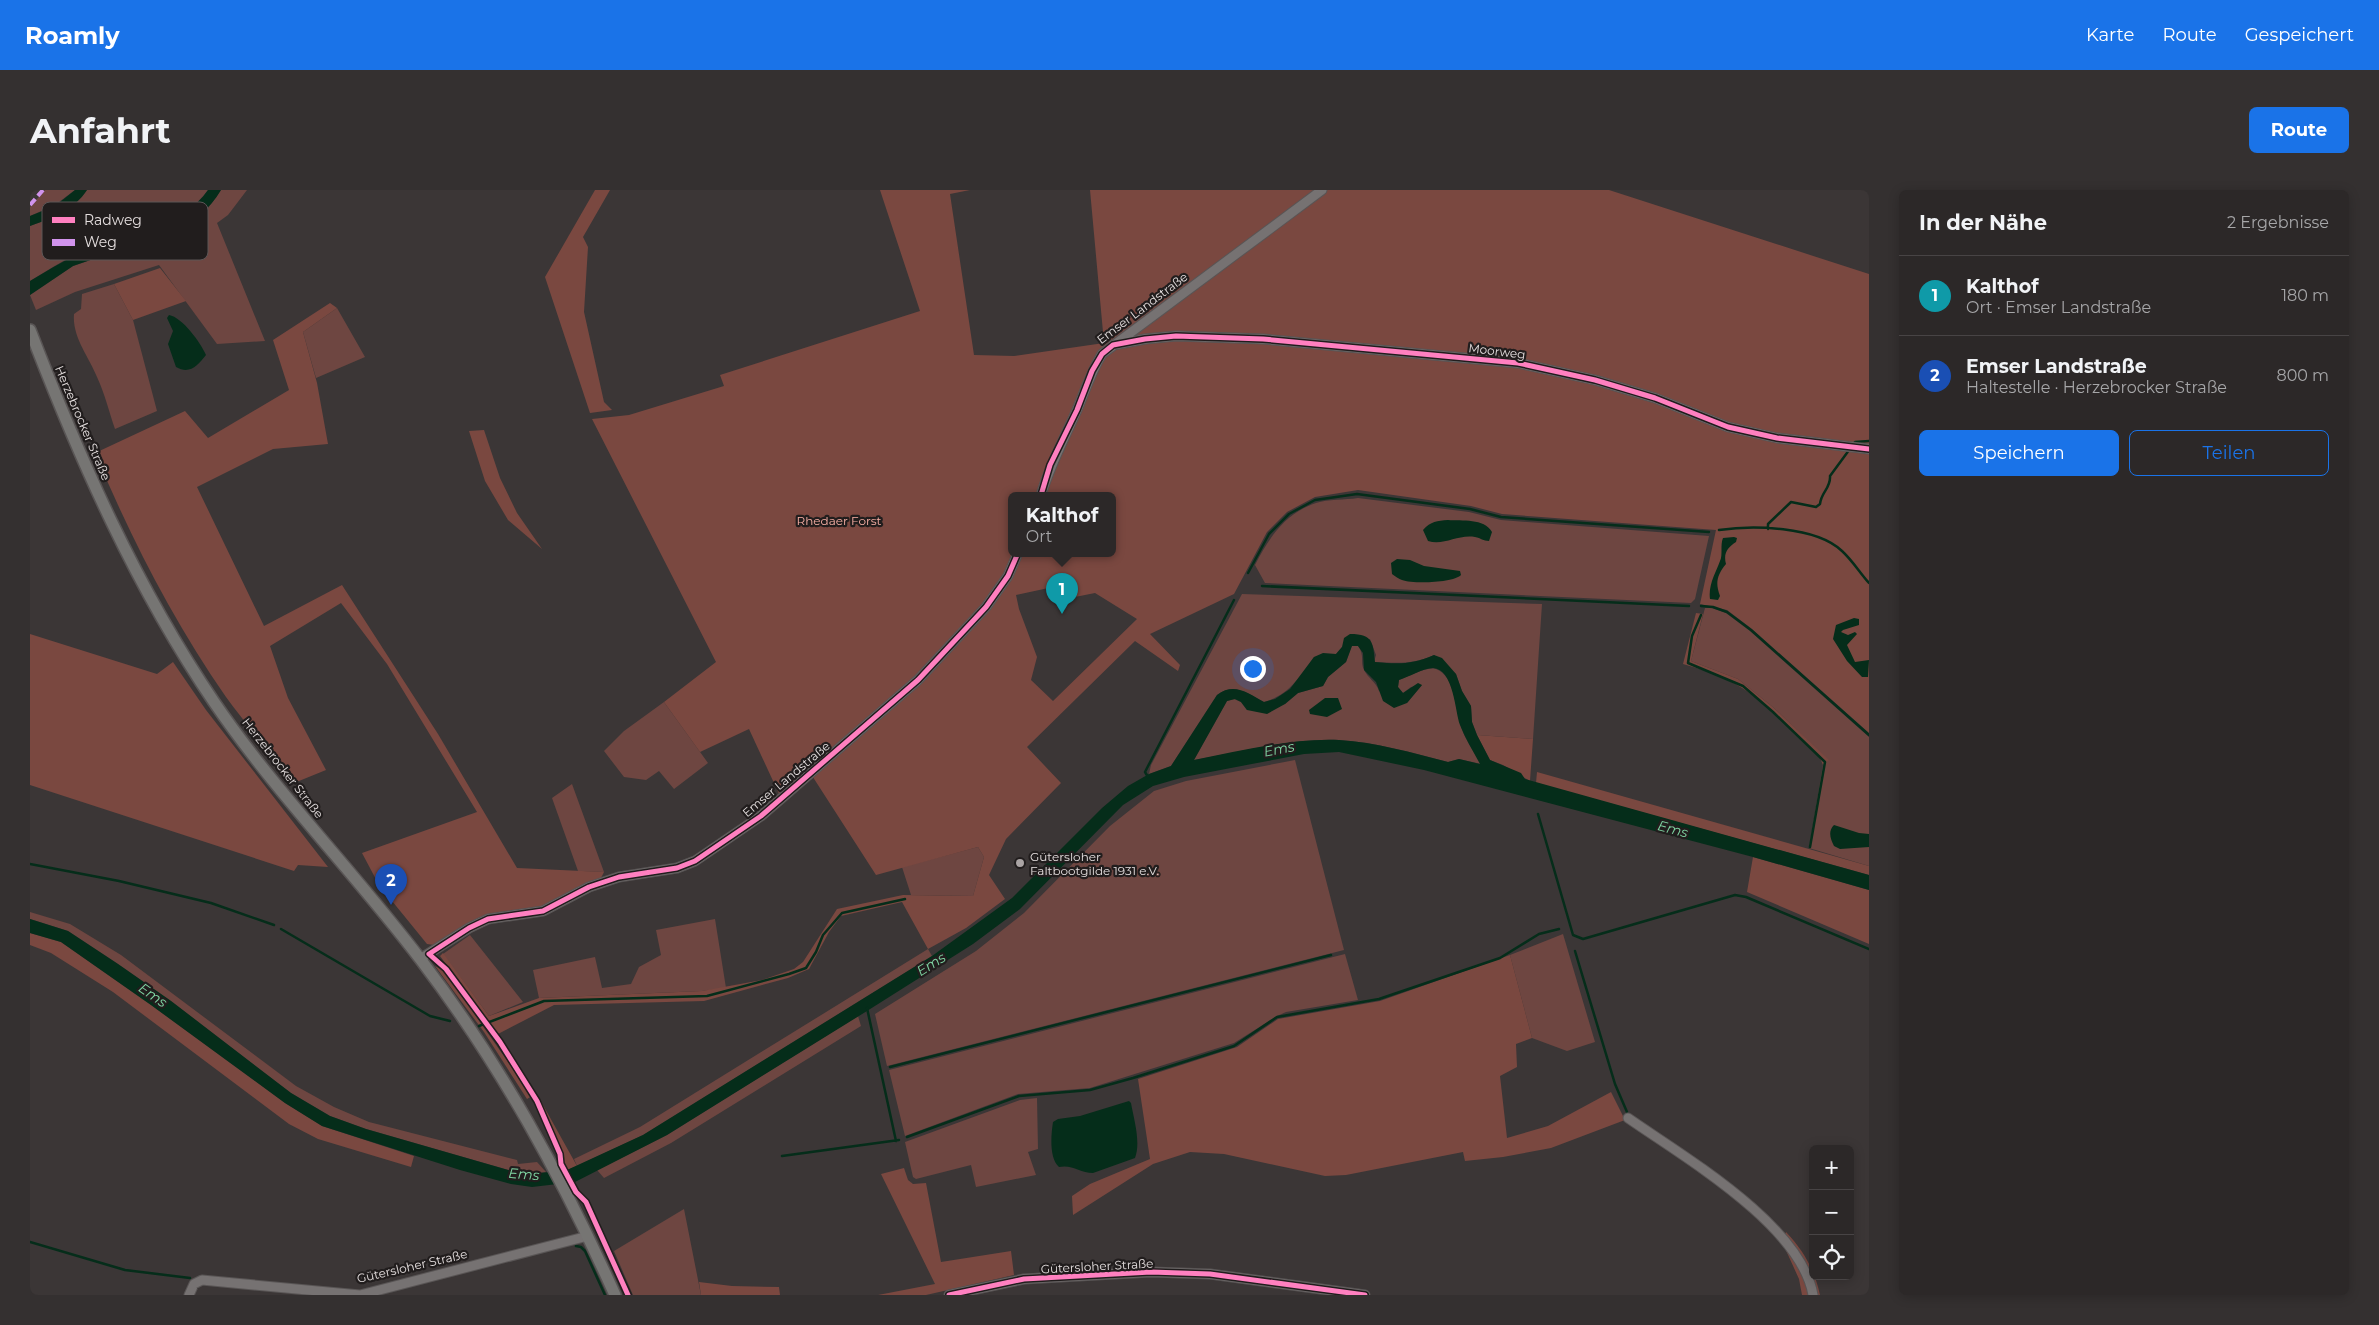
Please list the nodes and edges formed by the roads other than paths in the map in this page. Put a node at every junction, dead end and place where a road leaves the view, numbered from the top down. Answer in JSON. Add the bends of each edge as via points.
{"nodes":[{"id":1,"x":1322,"y":190,"type":"edge"},
{"id":2,"x":30,"y":330,"type":"edge"},
{"id":3,"x":1113,"y":345,"type":"junction"},
{"id":4,"x":1869,"y":449,"type":"edge"},
{"id":5,"x":1042,"y":492,"type":"edge"},
{"id":6,"x":1016,"y":557,"type":"edge"},
{"id":7,"x":420,"y":959,"type":"junction"},
{"id":8,"x":1628,"y":1118,"type":"dead end"},
{"id":9,"x":588,"y":1236,"type":"junction"},
{"id":10,"x":189,"y":1295,"type":"edge"},
{"id":11,"x":615,"y":1295,"type":"edge"},
{"id":12,"x":949,"y":1295,"type":"edge"},
{"id":13,"x":1365,"y":1295,"type":"edge"},
{"id":14,"x":1814,"y":1295,"type":"edge"}],
"edges":[{"from":1,"to":3,"type":"street","name":"Emser Landstraße"},
{"from":2,"to":7,"type":"main road","name":"Herzebrocker Straße","via":[[111,524],[182,654],[279,788]]},
{"from":3,"to":4,"type":"street","name":"Moorweg","via":[[1176,336],[1263,339],[1518,363],[1595,380],[1655,398],[1728,427],[1777,438]]},
{"from":3,"to":5,"type":"street","name":"Emser Landstraße","via":[[1102,354],[1092,371],[1050,465]]},
{"from":6,"to":7,"type":"street","name":"Emser Landstraße","via":[[1008,576],[986,607],[918,680],[761,816],[695,861],[677,868],[619,877],[589,887],[543,911],[488,919]]},
{"from":7,"to":9,"type":"main road","name":"Herzebrocker Straße","via":[[477,1037],[517,1101]]},
{"from":8,"to":14,"type":"street","via":[[1704,1170],[1778,1232],[1805,1268]]},
{"from":9,"to":10,"type":"street","name":"Gütersloher Straße","via":[[360,1294],[202,1280],[194,1284]]},
{"from":9,"to":11,"type":"main road"},
{"from":12,"to":13,"type":"street","name":"Gütersloher Straße","via":[[1024,1279],[1151,1272],[1210,1274]]}]}
